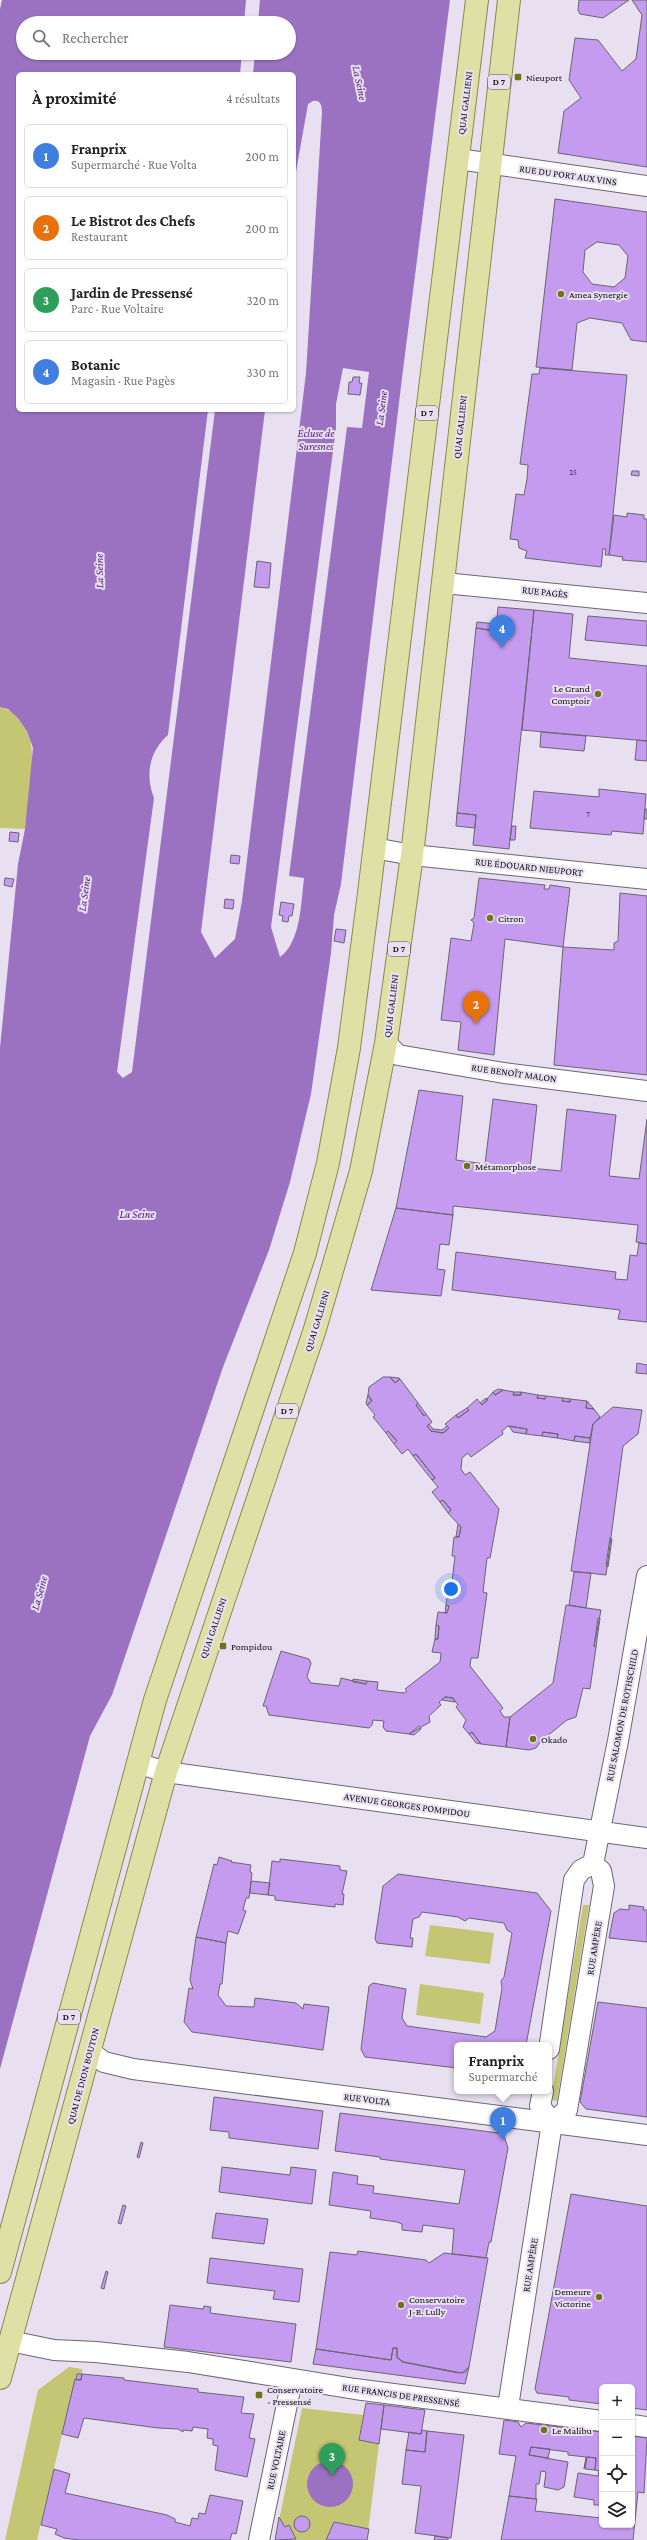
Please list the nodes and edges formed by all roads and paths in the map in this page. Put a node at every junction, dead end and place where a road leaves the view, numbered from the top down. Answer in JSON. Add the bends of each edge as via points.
{"nodes":[{"id":1,"x":477,"y":0,"type":"edge"},
{"id":2,"x":509,"y":0,"type":"edge"},
{"id":3,"x":458,"y":159,"type":"junction"},
{"id":4,"x":489,"y":164,"type":"junction"},
{"id":5,"x":647,"y":186,"type":"edge"},
{"id":6,"x":444,"y":583,"type":"junction"},
{"id":7,"x":647,"y":603,"type":"edge"},
{"id":8,"x":374,"y":848,"type":"junction"},
{"id":9,"x":412,"y":855,"type":"junction"},
{"id":10,"x":647,"y":879,"type":"edge"},
{"id":11,"x":386,"y":1043,"type":"junction"},
{"id":12,"x":647,"y":1091,"type":"edge"},
{"id":13,"x":647,"y":1576,"type":"edge"},
{"id":14,"x":645,"y":1597,"type":"edge"},
{"id":15,"x":137,"y":1763,"type":"junction"},
{"id":16,"x":166,"y":1772,"type":"junction"},
{"id":17,"x":598,"y":1830,"type":"junction"},
{"id":18,"x":647,"y":1838,"type":"edge"},
{"id":19,"x":593,"y":1864,"type":"junction"},
{"id":20,"x":550,"y":2042,"type":"edge"},
{"id":21,"x":90,"y":2052,"type":"junction"},
{"id":22,"x":542,"y":2094,"type":"edge"},
{"id":23,"x":552,"y":2123,"type":"junction"},
{"id":24,"x":647,"y":2135,"type":"edge"},
{"id":25,"x":0,"y":2272,"type":"edge"},
{"id":26,"x":5,"y":2341,"type":"edge"},
{"id":27,"x":0,"y":2378,"type":"edge"},
{"id":28,"x":292,"y":2380,"type":"junction"},
{"id":29,"x":508,"y":2407,"type":"junction"},
{"id":30,"x":599,"y":2421,"type":"edge"},
{"id":31,"x":635,"y":2425,"type":"edge"},
{"id":32,"x":647,"y":2427,"type":"edge"},
{"id":33,"x":259,"y":2540,"type":"edge"}],
"edges":[{"from":1,"to":3,"type":"main road","name":"QUAI GALLIENI","number":"D 7"},
{"from":2,"to":4,"type":"main road","name":"QUAI GALLIENI","number":"D 7"},
{"from":3,"to":4,"type":"street","name":"RUE DU PORT AUX VINS"},
{"from":3,"to":8,"type":"main road","name":"QUAI GALLIENI","number":"D 7"},
{"from":4,"to":5,"type":"street","name":"RUE DU PORT AUX VINS"},
{"from":4,"to":6,"type":"main road","name":"QUAI GALLIENI","number":"D 7"},
{"from":6,"to":7,"type":"street","name":"RUE PAGÈS"},
{"from":6,"to":9,"type":"main road","name":"QUAI GALLIENI","number":"D 7"},
{"from":8,"to":9,"type":"street"},
{"from":8,"to":15,"type":"main road","name":"QUAI GALLIENI","number":"D 7","via":[[349,1048],[328,1163],[305,1253],[168,1662]]},
{"from":9,"to":10,"type":"street","name":"RUE ÉDOUARD NIEUPORT"},
{"from":9,"to":11,"type":"main road","name":"QUAI GALLIENI","number":"D 7"},
{"from":11,"to":12,"type":"street","name":"RUE BENOÎT MALON","via":[[398,1055]]},
{"from":11,"to":16,"type":"main road","name":"QUAI GALLIENI","number":"D 7","via":[[361,1171],[315,1329]]},
{"from":13,"to":14,"type":"street","name":"RUE SALOMON DE ROTHSCHILD"},
{"from":14,"to":17,"type":"street","name":"RUE SALOMON DE ROTHSCHILD"},
{"from":15,"to":16,"type":"street","name":"AVENUE GEORGES POMPIDOU"},
{"from":15,"to":25,"type":"main road","number":"D 7"},
{"from":16,"to":17,"type":"street","name":"AVENUE GEORGES POMPIDOU"},
{"from":16,"to":21,"type":"main road","name":"QUAI DE DION BOUTON","number":"D 7"},
{"from":17,"to":18,"type":"street","name":"AVENUE GEORGES POMPIDOU"},
{"from":17,"to":19,"type":"street"},
{"from":19,"to":20,"type":"street","via":[[581,1870],[574,1880]]},
{"from":19,"to":23,"type":"street","name":"RUE AMPÈRE","via":[[601,1871],[604,1886],[567,2110]]},
{"from":21,"to":23,"type":"street","name":"RUE VOLTA","via":[[104,2062],[133,2069]]},
{"from":21,"to":26,"type":"main road","name":"QUAI DE DION BOUTON","number":"D 7"},
{"from":22,"to":23,"type":"street","via":[[540,2106]]},
{"from":23,"to":24,"type":"street","name":"RUE VOLTA"},
{"from":23,"to":29,"type":"street","name":"RUE AMPÈRE"},
{"from":26,"to":27,"type":"main road","name":"QUAI DE DION BOUTON","number":"D 7"},
{"from":26,"to":28,"type":"street","name":"RUE FRANCIS DE PRESSENSÉ","via":[[54,2350],[188,2362]]},
{"from":28,"to":29,"type":"street","name":"RUE FRANCIS DE PRESSENSÉ"},
{"from":28,"to":33,"type":"street","name":"RUE VOLTAIRE"},
{"from":29,"to":30,"type":"street","name":"RUE FRANCIS DE PRESSENSÉ"},
{"from":31,"to":32,"type":"street"}]}
